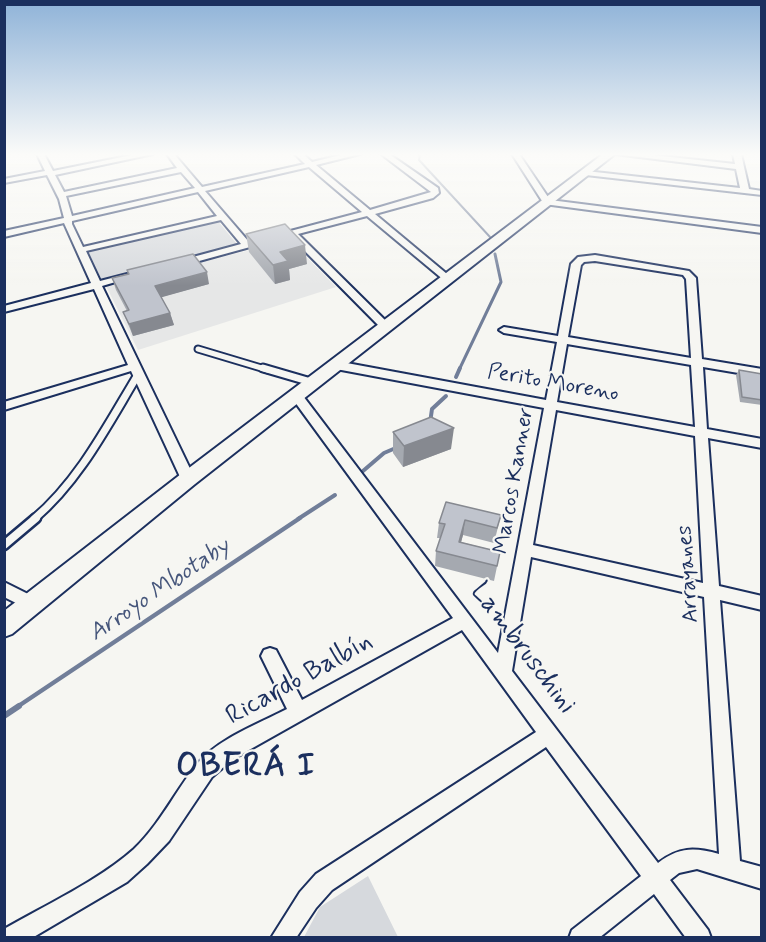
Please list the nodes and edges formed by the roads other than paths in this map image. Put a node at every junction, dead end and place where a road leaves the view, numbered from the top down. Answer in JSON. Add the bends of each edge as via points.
{"nodes":[{"id":1,"x":61,"y":198,"type":"edge"},
{"id":2,"x":169,"y":198,"type":"edge"},
{"id":3,"x":207,"y":198,"type":"edge"},
{"id":4,"x":349,"y":198,"type":"edge"},
{"id":5,"x":423,"y":198,"type":"edge"},
{"id":6,"x":544,"y":198,"type":"edge"},
{"id":7,"x":552,"y":198,"type":"edge"},
{"id":8,"x":547,"y":202,"type":"junction"},
{"id":9,"x":367,"y":213,"type":"junction"},
{"id":10,"x":223,"y":217,"type":"junction"},
{"id":11,"x":69,"y":220,"type":"junction"},
{"id":12,"x":762,"y":230,"type":"edge"},
{"id":13,"x":292,"y":233,"type":"junction"},
{"id":14,"x":4,"y":234,"type":"edge"},
{"id":15,"x":247,"y":246,"type":"junction"},
{"id":16,"x":80,"y":250,"type":"junction"},
{"id":17,"x":166,"y":267,"type":"edge"},
{"id":18,"x":143,"y":273,"type":"edge"},
{"id":19,"x":691,"y":278,"type":"joint"},
{"id":20,"x":448,"y":279,"type":"junction"},
{"id":21,"x":97,"y":285,"type":"junction"},
{"id":22,"x":4,"y":309,"type":"edge"},
{"id":23,"x":386,"y":327,"type":"junction"},
{"id":24,"x":504,"y":330,"type":"dead end"},
{"id":25,"x":563,"y":340,"type":"junction"},
{"id":26,"x":198,"y":349,"type":"dead end"},
{"id":27,"x":698,"y":363,"type":"junction"},
{"id":28,"x":336,"y":365,"type":"junction"},
{"id":29,"x":137,"y":370,"type":"junction"},
{"id":30,"x":762,"y":373,"type":"edge"},
{"id":31,"x":313,"y":383,"type":"junction"},
{"id":32,"x":296,"y":395,"type":"junction"},
{"id":33,"x":551,"y":405,"type":"junction"},
{"id":34,"x":4,"y":406,"type":"edge"},
{"id":35,"x":702,"y":433,"type":"junction"},
{"id":36,"x":762,"y":444,"type":"edge"},
{"id":37,"x":188,"y":479,"type":"junction"},
{"id":38,"x":4,"y":545,"type":"edge"},
{"id":39,"x":525,"y":549,"type":"junction"},
{"id":40,"x":4,"y":589,"type":"edge"},
{"id":41,"x":712,"y":592,"type":"junction"},
{"id":42,"x":762,"y":603,"type":"edge"},
{"id":43,"x":32,"y":604,"type":"junction"},
{"id":44,"x":465,"y":620,"type":"junction"},
{"id":45,"x":4,"y":626,"type":"edge"},
{"id":46,"x":270,"y":656,"type":"dead end"},
{"id":47,"x":503,"y":671,"type":"junction"},
{"id":48,"x":298,"y":712,"type":"junction"},
{"id":49,"x":549,"y":734,"type":"junction"},
{"id":50,"x":730,"y":868,"type":"junction"},
{"id":51,"x":762,"y":878,"type":"edge"},
{"id":52,"x":656,"y":879,"type":"junction"},
{"id":53,"x":10,"y":938,"type":"edge"},
{"id":54,"x":282,"y":938,"type":"edge"},
{"id":55,"x":580,"y":938,"type":"edge"},
{"id":56,"x":700,"y":938,"type":"edge"}],
"edges":[{"from":1,"to":11,"type":"street"},
{"from":2,"to":11,"type":"street"},
{"from":3,"to":10,"type":"street"},
{"from":4,"to":9,"type":"street"},
{"from":5,"to":9,"type":"street"},
{"from":6,"to":8,"type":"street"},
{"from":7,"to":8,"type":"street"},
{"from":8,"to":12,"type":"street"},
{"from":8,"to":20,"type":"street"},
{"from":9,"to":13,"type":"street"},
{"from":9,"to":20,"type":"street"},
{"from":10,"to":15,"type":"street"},
{"from":10,"to":16,"type":"street"},
{"from":11,"to":14,"type":"street"},
{"from":11,"to":16,"type":"street"},
{"from":13,"to":15,"type":"street"},
{"from":13,"to":23,"type":"street"},
{"from":15,"to":17,"type":"street"},
{"from":16,"to":21,"type":"street"},
{"from":18,"to":21,"type":"street"},
{"from":19,"to":25,"type":"street","name":"Marcos Kanner","via":[[680,271],[581,259],[576,264]]},
{"from":19,"to":27,"type":"street","name":"Arrayanes"},
{"from":20,"to":23,"type":"street"},
{"from":21,"to":22,"type":"street"},
{"from":21,"to":29,"type":"street"},
{"from":23,"to":28,"type":"street"},
{"from":24,"to":25,"type":"street"},
{"from":25,"to":27,"type":"street"},
{"from":25,"to":33,"type":"street","name":"Marcos Kanner"},
{"from":26,"to":31,"type":"lane"},
{"from":27,"to":30,"type":"street"},
{"from":27,"to":35,"type":"street","name":"Arrayanes"},
{"from":28,"to":31,"type":"street"},
{"from":28,"to":33,"type":"street","name":"Perito Moreno"},
{"from":29,"to":34,"type":"street"},
{"from":29,"to":37,"type":"street"},
{"from":29,"to":38,"type":"lane","via":[[75,476],[56,501]]},
{"from":31,"to":32,"type":"street"},
{"from":32,"to":37,"type":"street"},
{"from":32,"to":44,"type":"street","name":"Lambruschini"},
{"from":33,"to":35,"type":"street","name":"Perito Moreno"},
{"from":33,"to":39,"type":"street","name":"Marcos Kanner"},
{"from":35,"to":36,"type":"street","name":"Perito Moreno"},
{"from":35,"to":41,"type":"street","name":"Arrayanes"},
{"from":37,"to":43,"type":"street"},
{"from":39,"to":41,"type":"street"},
{"from":39,"to":47,"type":"street","name":"Marcos Kanner"},
{"from":40,"to":43,"type":"street"},
{"from":41,"to":42,"type":"street"},
{"from":41,"to":50,"type":"street","name":"Arrayanes"},
{"from":43,"to":45,"type":"street"},
{"from":44,"to":47,"type":"street","name":"Lambruschini"},
{"from":44,"to":48,"type":"street","name":"Ricardo Balbín"},
{"from":46,"to":48,"type":"street"},
{"from":47,"to":49,"type":"street","name":"Lambruschini"},
{"from":48,"to":53,"type":"street","name":"Ricardo Balbín","via":[[225,752],[205,770],[162,834],[119,874]]},
{"from":49,"to":52,"type":"street","name":"Lambruschini"},
{"from":49,"to":54,"type":"street","via":[[324,882]]},
{"from":50,"to":51,"type":"street"},
{"from":50,"to":52,"type":"street","via":[[697,858],[674,864]]},
{"from":52,"to":55,"type":"street"},
{"from":52,"to":56,"type":"street","name":"Lambruschini"}]}
